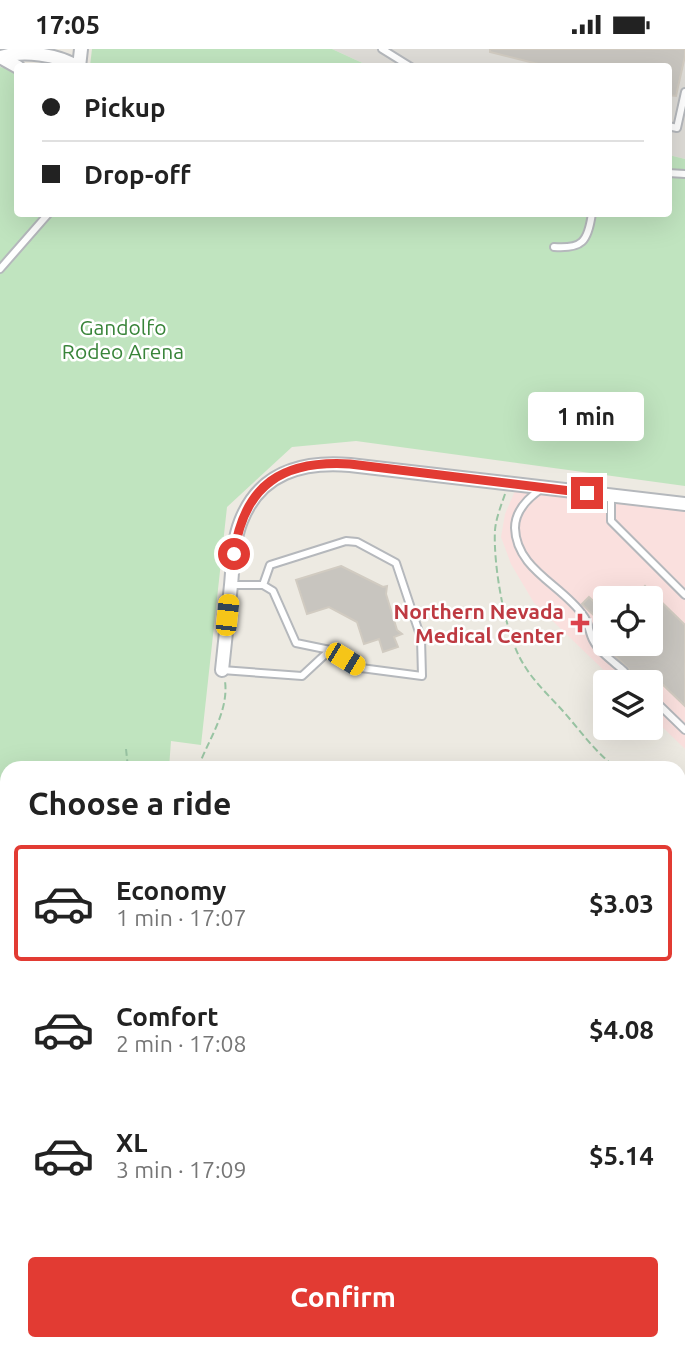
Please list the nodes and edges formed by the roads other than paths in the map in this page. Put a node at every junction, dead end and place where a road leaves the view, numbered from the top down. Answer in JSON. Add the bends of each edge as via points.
{"nodes":[{"id":1,"x":382,"y":49,"type":"edge"},
{"id":2,"x":393,"y":52,"type":"edge"},
{"id":3,"x":0,"y":57,"type":"edge"},
{"id":4,"x":69,"y":63,"type":"edge"},
{"id":5,"x":685,"y":92,"type":"edge"},
{"id":6,"x":672,"y":127,"type":"edge"},
{"id":7,"x":46,"y":217,"type":"edge"},
{"id":8,"x":591,"y":217,"type":"edge"},
{"id":9,"x":554,"y":247,"type":"dead end"},
{"id":10,"x":0,"y":269,"type":"edge"},
{"id":11,"x":542,"y":488,"type":"junction"},
{"id":12,"x":611,"y":496,"type":"junction"},
{"id":13,"x":685,"y":504,"type":"edge"},
{"id":14,"x":230,"y":585,"type":"junction"},
{"id":15,"x":263,"y":585,"type":"junction"},
{"id":16,"x":685,"y":595,"type":"edge"},
{"id":17,"x":330,"y":650,"type":"junction"},
{"id":18,"x":222,"y":670,"type":"joint"},
{"id":19,"x":623,"y":670,"type":"edge"},
{"id":20,"x":663,"y":709,"type":"edge"},
{"id":21,"x":685,"y":730,"type":"edge"}],
"edges":[{"from":1,"to":2,"type":"lane"},
{"from":3,"to":4,"type":"street","via":[[11,53]]},
{"from":5,"to":6,"type":"lane","via":[[677,128]]},
{"from":7,"to":10,"type":"lane"},
{"from":8,"to":9,"type":"lane","via":[[581,244],[571,249]]},
{"from":11,"to":12,"type":"street"},
{"from":11,"to":14,"type":"street","via":[[334,463],[290,470],[267,484],[247,507],[236,537]]},
{"from":11,"to":19,"type":"lane","via":[[529,497],[515,521],[521,553],[584,616],[594,642]]},
{"from":12,"to":13,"type":"street"},
{"from":12,"to":16,"type":"lane","via":[[611,521]]},
{"from":14,"to":15,"type":"lane"},
{"from":14,"to":18,"type":"street"},
{"from":15,"to":17,"type":"lane","via":[[273,591],[296,643]]},
{"from":15,"to":17,"type":"lane","via":[[271,565],[346,541],[396,563],[421,638],[422,676],[361,668]]},
{"from":17,"to":18,"type":"lane","via":[[302,676]]},
{"from":20,"to":21,"type":"lane"}]}
